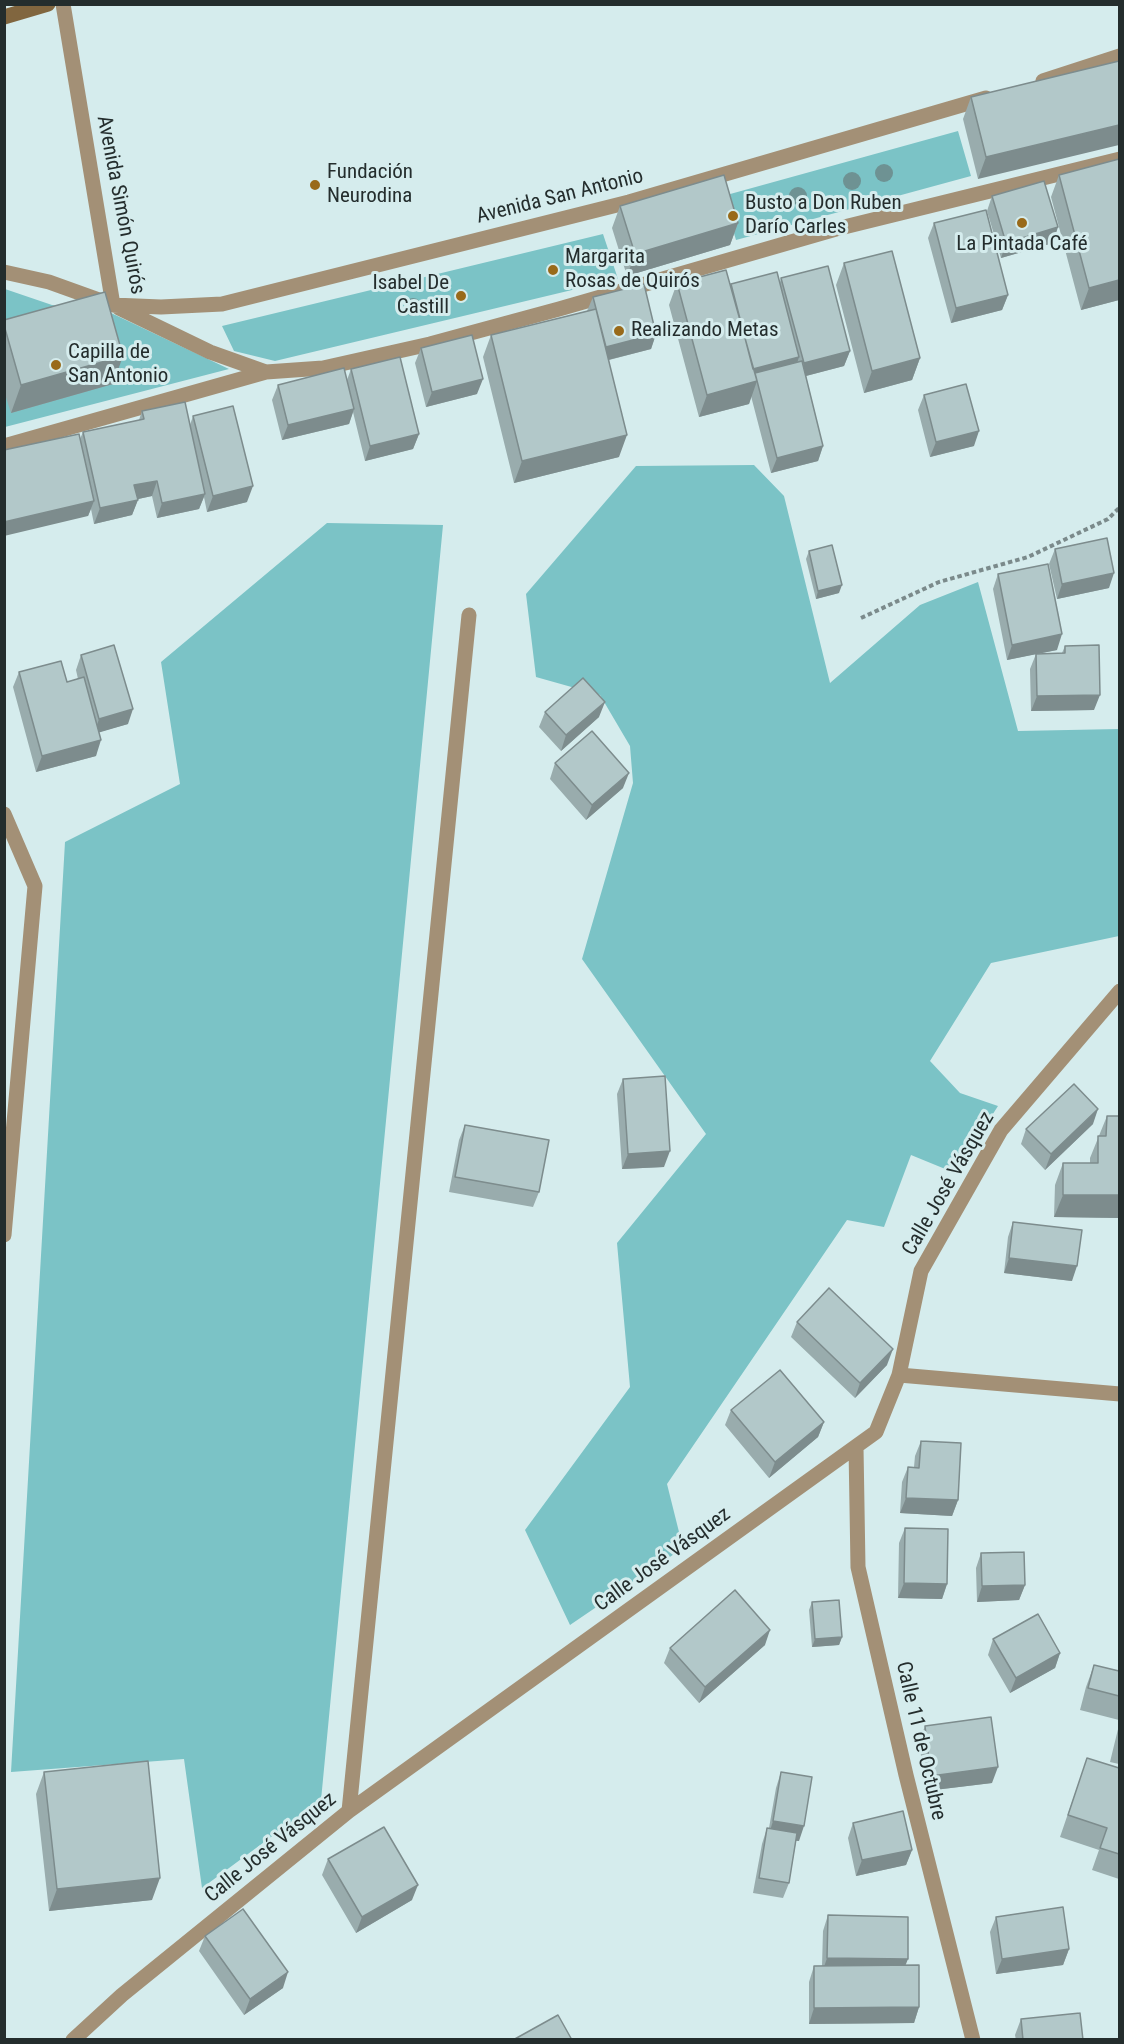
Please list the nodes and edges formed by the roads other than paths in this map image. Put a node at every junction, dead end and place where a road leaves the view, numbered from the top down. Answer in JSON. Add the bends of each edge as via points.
{"nodes":[{"id":1,"x":48,"y":4,"type":"edge"},
{"id":2,"x":63,"y":4,"type":"edge"},
{"id":3,"x":4,"y":17,"type":"edge"},
{"id":4,"x":1119,"y":56,"type":"edge"},
{"id":5,"x":1029,"y":86,"type":"edge"},
{"id":6,"x":1006,"y":92,"type":"edge"},
{"id":7,"x":1119,"y":159,"type":"edge"},
{"id":8,"x":4,"y":272,"type":"edge"},
{"id":9,"x":114,"y":305,"type":"junction"},
{"id":10,"x":266,"y":372,"type":"junction"},
{"id":11,"x":4,"y":446,"type":"edge"},
{"id":12,"x":469,"y":615,"type":"dead end"},
{"id":13,"x":4,"y":814,"type":"edge"},
{"id":14,"x":1119,"y":991,"type":"edge"},
{"id":15,"x":4,"y":1235,"type":"edge"},
{"id":16,"x":899,"y":1375,"type":"junction"},
{"id":17,"x":1119,"y":1394,"type":"edge"},
{"id":18,"x":856,"y":1447,"type":"junction"},
{"id":19,"x":349,"y":1811,"type":"junction"},
{"id":20,"x":73,"y":2040,"type":"edge"},
{"id":21,"x":973,"y":2040,"type":"edge"}],
"edges":[{"from":1,"to":3,"type":"main road"},
{"from":2,"to":9,"type":"street","name":"Avenida Simón Quirós"},
{"from":4,"to":5,"type":"street"},
{"from":6,"to":9,"type":"street","name":"Avenida San Antonio","via":[[629,202],[222,304],[161,308]]},
{"from":7,"to":10,"type":"street","name":"Avenida Simón Quirós","via":[[836,229],[430,344],[323,368]]},
{"from":8,"to":9,"type":"street","name":"Avenida San Antonio","via":[[49,282]]},
{"from":9,"to":10,"type":"street","name":"Avenida Simón Quirós","via":[[210,352]]},
{"from":10,"to":11,"type":"street"},
{"from":12,"to":19,"type":"street"},
{"from":13,"to":15,"type":"street","via":[[35,886]]},
{"from":14,"to":16,"type":"street","name":"Calle José Vásquez","via":[[1001,1130],[921,1271]]},
{"from":16,"to":17,"type":"street"},
{"from":16,"to":18,"type":"street","name":"Calle José Vásquez","via":[[876,1432]]},
{"from":18,"to":19,"type":"street","name":"Calle José Vásquez"},
{"from":18,"to":21,"type":"street","name":"Calle 11 de Octubre","via":[[858,1567]]},
{"from":19,"to":20,"type":"street","name":"Calle José Vásquez","via":[[122,1995]]}]}
